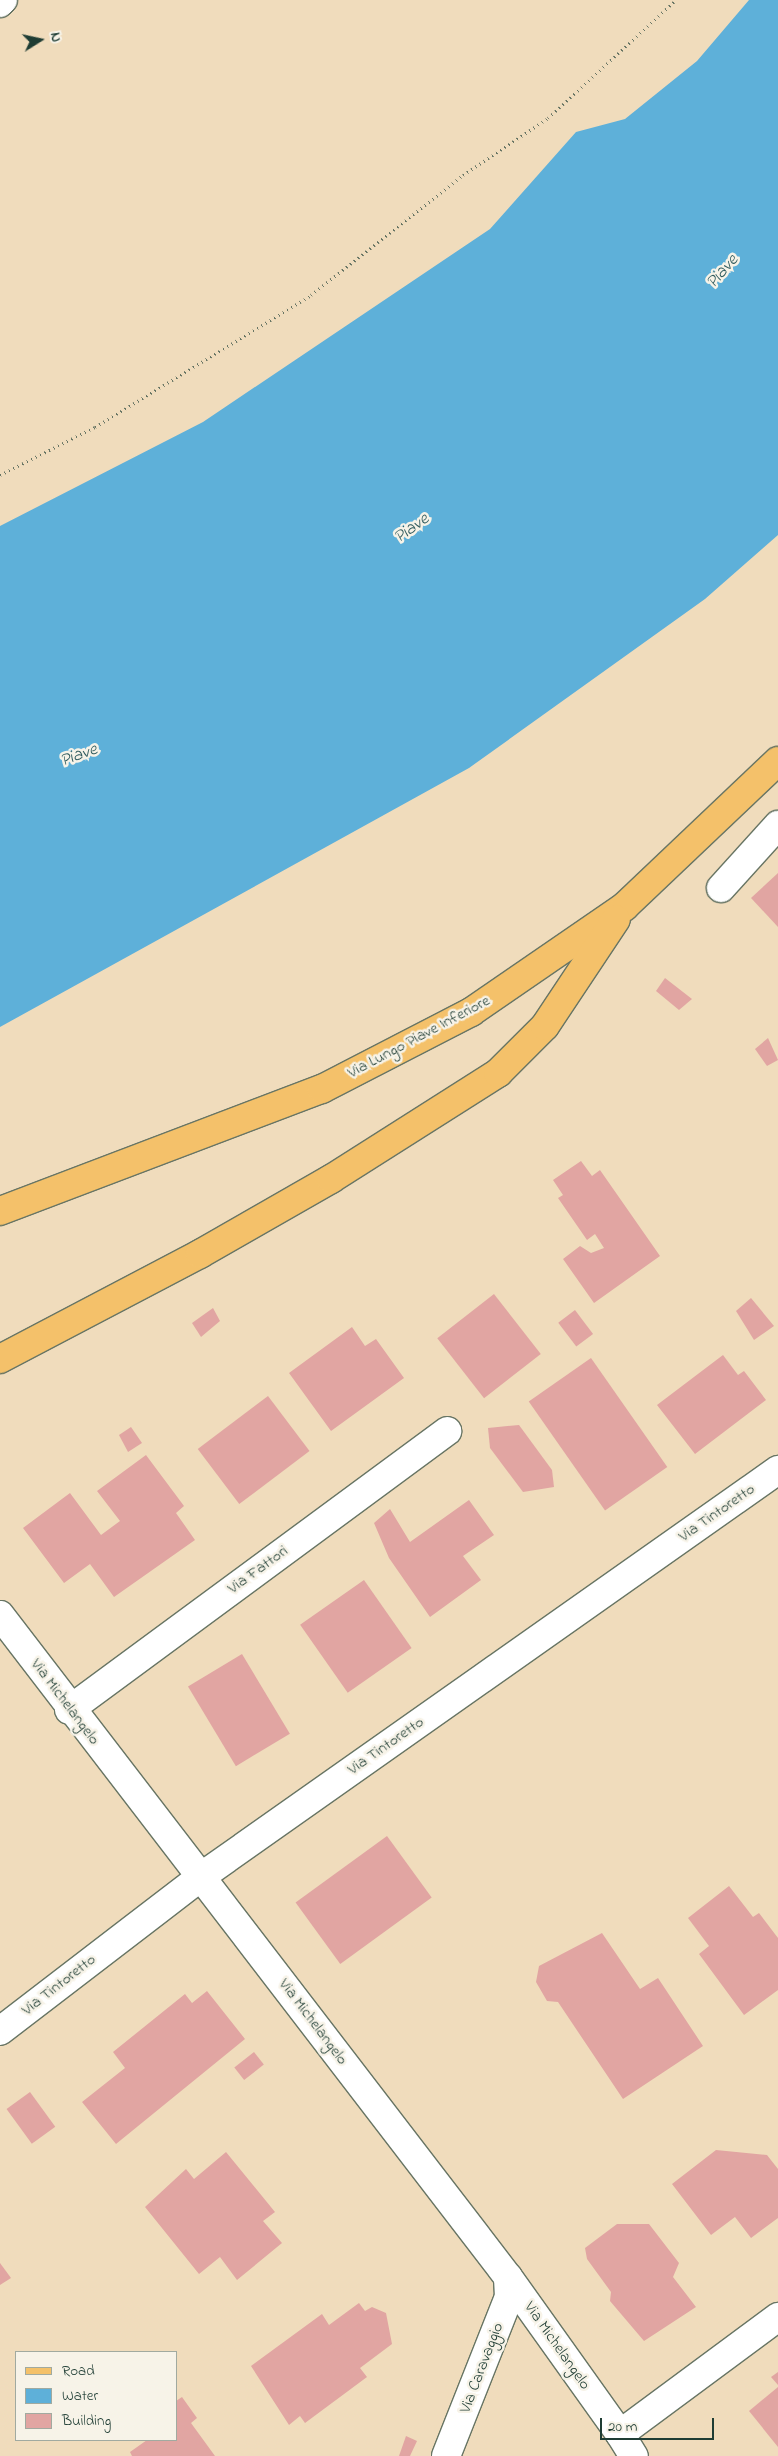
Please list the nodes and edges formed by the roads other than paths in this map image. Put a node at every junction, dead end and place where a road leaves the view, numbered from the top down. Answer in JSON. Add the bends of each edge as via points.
{"nodes":[{"id":1,"x":3,"y":0,"type":"edge"},
{"id":2,"x":0,"y":3,"type":"edge"},
{"id":3,"x":778,"y":761,"type":"edge"},
{"id":4,"x":778,"y":825,"type":"edge"},
{"id":5,"x":721,"y":888,"type":"dead end"},
{"id":6,"x":624,"y":908,"type":"junction"},
{"id":7,"x":0,"y":1212,"type":"edge"},
{"id":8,"x":0,"y":1359,"type":"edge"},
{"id":9,"x":447,"y":1431,"type":"dead end"},
{"id":10,"x":778,"y":1470,"type":"edge"},
{"id":11,"x":0,"y":1615,"type":"edge"},
{"id":12,"x":69,"y":1710,"type":"junction"},
{"id":13,"x":202,"y":1876,"type":"junction"},
{"id":14,"x":0,"y":2031,"type":"edge"},
{"id":15,"x":508,"y":2277,"type":"junction"},
{"id":16,"x":778,"y":2317,"type":"edge"},
{"id":17,"x":627,"y":2445,"type":"edge"},
{"id":18,"x":446,"y":2456,"type":"edge"}],
"edges":[{"from":1,"to":2,"type":"street"},
{"from":3,"to":6,"type":"main road","name":"Via Lungo Piave Inferiore"},
{"from":4,"to":5,"type":"street"},
{"from":6,"to":7,"type":"main road","name":"Via Lungo Piave Inferiore","via":[[472,1012],[322,1089]]},
{"from":6,"to":8,"type":"main road","via":[[545,1026],[498,1073],[440,1113],[208,1250]]},
{"from":9,"to":12,"type":"street","name":"Via Fattori"},
{"from":10,"to":13,"type":"street","name":"Via Tintoretto"},
{"from":11,"to":12,"type":"street","name":"Via Michelangelo"},
{"from":12,"to":13,"type":"street","name":"Via Michelangelo"},
{"from":13,"to":14,"type":"street","name":"Via Tintoretto"},
{"from":13,"to":15,"type":"street","name":"Via Michelangelo"},
{"from":15,"to":17,"type":"street","name":"Via Michelangelo"},
{"from":15,"to":18,"type":"street","name":"Via Caravaggio","via":[[509,2297]]},
{"from":16,"to":17,"type":"street","name":"Via Michelangelo"}]}
